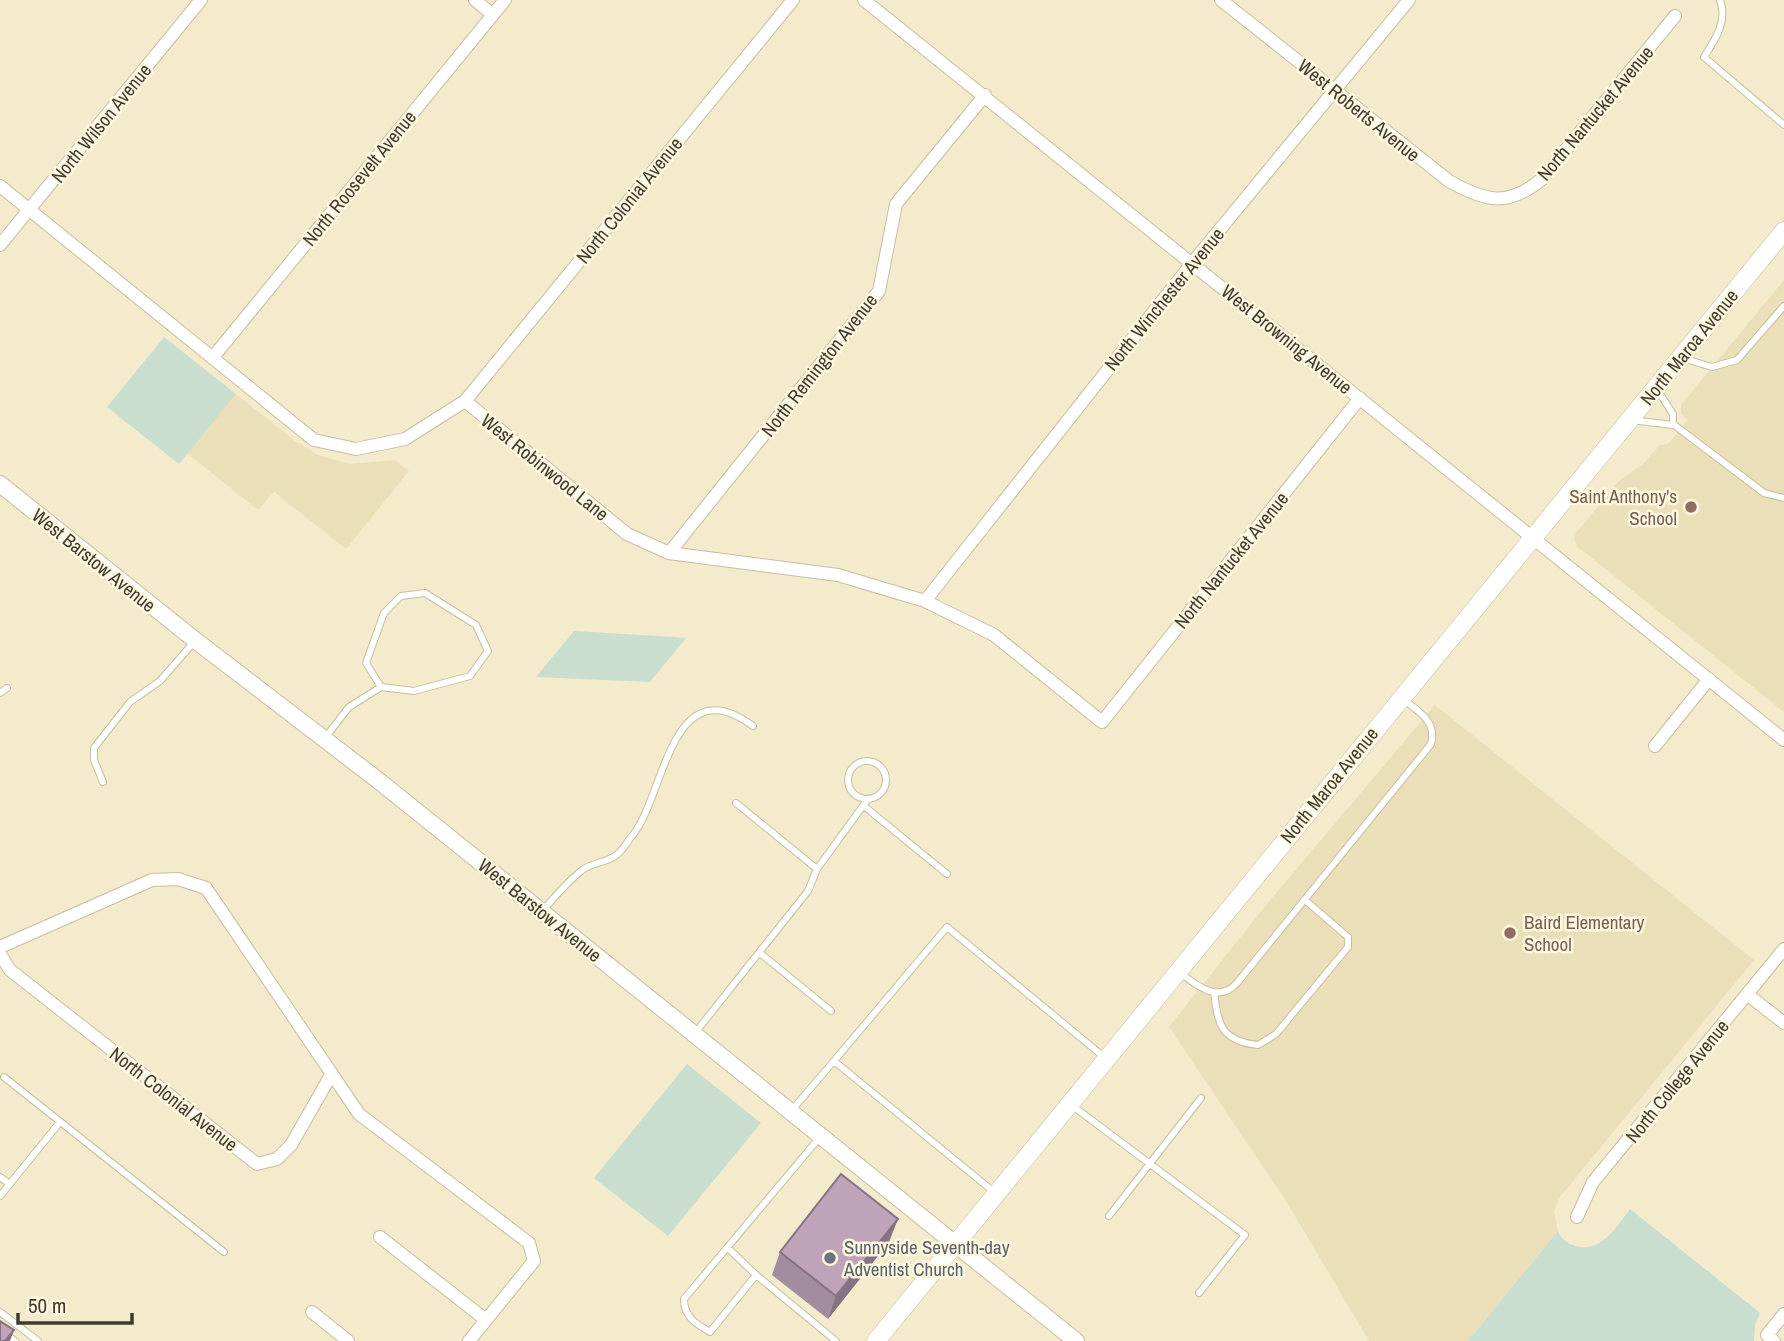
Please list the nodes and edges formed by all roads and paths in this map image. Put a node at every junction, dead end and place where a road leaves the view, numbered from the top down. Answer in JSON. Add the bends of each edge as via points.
{"nodes":[{"id":1,"x":201,"y":0,"type":"edge"},
{"id":2,"x":475,"y":0,"type":"edge"},
{"id":3,"x":505,"y":0,"type":"edge"},
{"id":4,"x":793,"y":0,"type":"edge"},
{"id":5,"x":864,"y":0,"type":"edge"},
{"id":6,"x":1221,"y":0,"type":"edge"},
{"id":7,"x":1409,"y":0,"type":"edge"},
{"id":8,"x":1720,"y":0,"type":"edge"},
{"id":9,"x":493,"y":15,"type":"junction"},
{"id":10,"x":1675,"y":16,"type":"dead end"},
{"id":11,"x":1335,"y":90,"type":"junction"},
{"id":12,"x":985,"y":95,"type":"junction"},
{"id":13,"x":1784,"y":125,"type":"edge"},
{"id":14,"x":0,"y":186,"type":"edge"},
{"id":15,"x":1507,"y":199,"type":"joint"},
{"id":16,"x":29,"y":210,"type":"junction"},
{"id":17,"x":1784,"y":230,"type":"edge"},
{"id":18,"x":0,"y":245,"type":"edge"},
{"id":19,"x":1193,"y":262,"type":"junction"},
{"id":20,"x":1784,"y":306,"type":"edge"},
{"id":21,"x":214,"y":356,"type":"junction"},
{"id":22,"x":1680,"y":357,"type":"junction"},
{"id":23,"x":1656,"y":387,"type":"junction"},
{"id":24,"x":1360,"y":398,"type":"junction"},
{"id":25,"x":465,"y":401,"type":"junction"},
{"id":26,"x":1629,"y":420,"type":"junction"},
{"id":27,"x":1673,"y":424,"type":"junction"},
{"id":28,"x":0,"y":484,"type":"edge"},
{"id":29,"x":1784,"y":498,"type":"edge"},
{"id":30,"x":1532,"y":538,"type":"junction"},
{"id":31,"x":669,"y":553,"type":"junction"},
{"id":32,"x":925,"y":601,"type":"junction"},
{"id":33,"x":195,"y":640,"type":"junction"},
{"id":34,"x":1709,"y":679,"type":"junction"},
{"id":35,"x":381,"y":687,"type":"junction"},
{"id":36,"x":7,"y":688,"type":"dead end"},
{"id":37,"x":0,"y":693,"type":"edge"},
{"id":38,"x":1401,"y":698,"type":"junction"},
{"id":39,"x":1102,"y":722,"type":"joint"},
{"id":40,"x":753,"y":726,"type":"dead end"},
{"id":41,"x":323,"y":739,"type":"junction"},
{"id":42,"x":1784,"y":740,"type":"edge"},
{"id":43,"x":1655,"y":746,"type":"dead end"},
{"id":44,"x":103,"y":782,"type":"dead end"},
{"id":45,"x":866,"y":802,"type":"junction"},
{"id":46,"x":736,"y":803,"type":"dead end"},
{"id":47,"x":817,"y":869,"type":"junction"},
{"id":48,"x":947,"y":874,"type":"dead end"},
{"id":49,"x":1305,"y":900,"type":"junction"},
{"id":50,"x":541,"y":911,"type":"junction"},
{"id":51,"x":0,"y":947,"type":"edge"},
{"id":52,"x":1784,"y":950,"type":"edge"},
{"id":53,"x":760,"y":953,"type":"junction"},
{"id":54,"x":0,"y":954,"type":"edge"},
{"id":55,"x":1178,"y":971,"type":"junction"},
{"id":56,"x":1214,"y":992,"type":"junction"},
{"id":57,"x":1747,"y":994,"type":"junction"},
{"id":58,"x":831,"y":1011,"type":"dead end"},
{"id":59,"x":1784,"y":1024,"type":"edge"},
{"id":60,"x":695,"y":1033,"type":"junction"},
{"id":61,"x":1106,"y":1058,"type":"junction"},
{"id":62,"x":834,"y":1061,"type":"junction"},
{"id":63,"x":331,"y":1075,"type":"junction"},
{"id":64,"x":4,"y":1077,"type":"dead end"},
{"id":65,"x":1201,"y":1098,"type":"dead end"},
{"id":66,"x":1069,"y":1103,"type":"junction"},
{"id":67,"x":791,"y":1111,"type":"junction"},
{"id":68,"x":60,"y":1122,"type":"junction"},
{"id":69,"x":821,"y":1136,"type":"junction"},
{"id":70,"x":1150,"y":1165,"type":"junction"},
{"id":71,"x":0,"y":1177,"type":"edge"},
{"id":72,"x":10,"y":1184,"type":"junction"},
{"id":73,"x":995,"y":1193,"type":"junction"},
{"id":74,"x":0,"y":1196,"type":"edge"},
{"id":75,"x":1110,"y":1216,"type":"dead end"},
{"id":76,"x":1577,"y":1217,"type":"dead end"},
{"id":77,"x":380,"y":1237,"type":"dead end"},
{"id":78,"x":954,"y":1242,"type":"junction"},
{"id":79,"x":729,"y":1249,"type":"junction"},
{"id":80,"x":224,"y":1252,"type":"dead end"},
{"id":81,"x":756,"y":1275,"type":"junction"},
{"id":82,"x":1199,"y":1293,"type":"dead end"},
{"id":83,"x":0,"y":1312,"type":"edge"},
{"id":84,"x":312,"y":1312,"type":"dead end"},
{"id":85,"x":1784,"y":1314,"type":"edge"},
{"id":86,"x":486,"y":1320,"type":"junction"},
{"id":87,"x":0,"y":1329,"type":"edge"},
{"id":88,"x":1770,"y":1338,"type":"edge"},
{"id":89,"x":15,"y":1341,"type":"edge"},
{"id":90,"x":37,"y":1341,"type":"edge"},
{"id":91,"x":348,"y":1341,"type":"edge"},
{"id":92,"x":469,"y":1341,"type":"edge"},
{"id":93,"x":836,"y":1341,"type":"edge"},
{"id":94,"x":876,"y":1341,"type":"edge"},
{"id":95,"x":1076,"y":1341,"type":"edge"}],
"edges":[{"from":1,"to":16,"type":"street","name":"North Wilson Avenue"},
{"from":2,"to":9,"type":"street"},
{"from":3,"to":9,"type":"street","name":"North Roosevelt Avenue"},
{"from":4,"to":25,"type":"street","name":"North Colonial Avenue"},
{"from":5,"to":12,"type":"street","name":"West Browning Avenue"},
{"from":6,"to":11,"type":"street","name":"West Roberts Avenue"},
{"from":7,"to":11,"type":"street","name":"North Winchester Avenue"},
{"from":8,"to":13,"type":"lane","via":[[1717,37],[1703,57]]},
{"from":9,"to":21,"type":"street","name":"North Roosevelt Avenue"},
{"from":10,"to":15,"type":"street","name":"North Nantucket Avenue","via":[[1542,179]]},
{"from":11,"to":15,"type":"street","name":"West Roberts Avenue","via":[[1449,181],[1476,197]]},
{"from":11,"to":19,"type":"street","name":"North Winchester Avenue"},
{"from":12,"to":19,"type":"street","name":"West Browning Avenue"},
{"from":12,"to":31,"type":"street","name":"North Remington Avenue","via":[[896,204],[879,291]]},
{"from":14,"to":16,"type":"street","name":"West Robinwood Lane"},
{"from":16,"to":18,"type":"street","name":"North Wilson Avenue"},
{"from":16,"to":21,"type":"street","name":"West Robinwood Lane"},
{"from":17,"to":22,"type":"main road","name":"North Maroa Avenue"},
{"from":19,"to":24,"type":"street","name":"West Browning Avenue"},
{"from":19,"to":32,"type":"street","name":"North Winchester Avenue"},
{"from":20,"to":22,"type":"lane","via":[[1737,360],[1712,366]]},
{"from":21,"to":25,"type":"street","name":"West Robinwood Lane","via":[[314,440],[356,449],[405,439]]},
{"from":22,"to":23,"type":"main road","name":"North Maroa Avenue"},
{"from":23,"to":26,"type":"main road","name":"North Maroa Avenue"},
{"from":23,"to":27,"type":"lane","via":[[1673,414]]},
{"from":24,"to":30,"type":"street","name":"West Browning Avenue"},
{"from":24,"to":39,"type":"street","name":"North Nantucket Avenue"},
{"from":25,"to":31,"type":"street","name":"West Robinwood Lane","via":[[627,534]]},
{"from":26,"to":27,"type":"lane"},
{"from":26,"to":30,"type":"main road","name":"North Maroa Avenue"},
{"from":27,"to":29,"type":"lane","via":[[1764,494]]},
{"from":28,"to":33,"type":"street","name":"West Barstow Avenue"},
{"from":30,"to":34,"type":"street","name":"West Browning Avenue"},
{"from":30,"to":38,"type":"main road","name":"North Maroa Avenue"},
{"from":31,"to":32,"type":"street","name":"West Robinwood Lane","via":[[838,575]]},
{"from":32,"to":39,"type":"street","name":"West Robinwood Lane","via":[[994,635]]},
{"from":33,"to":41,"type":"street","name":"West Barstow Avenue"},
{"from":33,"to":44,"type":"lane","via":[[160,681],[130,702],[94,748]]},
{"from":34,"to":42,"type":"street","name":"West Browning Avenue"},
{"from":34,"to":43,"type":"street"},
{"from":35,"to":35,"type":"lane","via":[[414,691],[470,676],[488,651],[476,625],[425,593],[401,596],[384,613],[366,663]]},
{"from":35,"to":41,"type":"lane","via":[[349,707]]},
{"from":36,"to":37,"type":"lane"},
{"from":38,"to":49,"type":"lane","via":[[1428,720],[1433,731],[1431,744]]},
{"from":38,"to":55,"type":"main road","name":"North Maroa Avenue"},
{"from":40,"to":50,"type":"lane","via":[[736,714],[700,712],[662,764],[636,832],[615,856],[583,869]]},
{"from":41,"to":50,"type":"street","name":"West Barstow Avenue"},
{"from":45,"to":45,"type":"lane","via":[[851,791],[848,779],[856,764],[869,761],[880,766],[886,777],[884,789]]},
{"from":45,"to":47,"type":"lane"},
{"from":45,"to":48,"type":"lane"},
{"from":46,"to":47,"type":"lane"},
{"from":47,"to":53,"type":"lane","via":[[808,891]]},
{"from":49,"to":56,"type":"lane","via":[[1232,989]]},
{"from":49,"to":56,"type":"lane","via":[[1348,937],[1348,947],[1276,1034],[1258,1045],[1233,1039],[1218,1021]]},
{"from":50,"to":60,"type":"street","name":"West Barstow Avenue"},
{"from":51,"to":63,"type":"street","via":[[152,880],[178,878],[206,888]]},
{"from":52,"to":57,"type":"street","name":"North College Avenue"},
{"from":53,"to":58,"type":"lane"},
{"from":53,"to":60,"type":"lane"},
{"from":54,"to":63,"type":"street","name":"North Colonial Avenue","via":[[10,970],[257,1164],[277,1158],[291,1145]]},
{"from":55,"to":56,"type":"lane"},
{"from":55,"to":61,"type":"main road","name":"North Maroa Avenue"},
{"from":57,"to":59,"type":"street"},
{"from":57,"to":76,"type":"street","name":"North College Avenue","via":[[1593,1182]]},
{"from":60,"to":67,"type":"street","name":"West Barstow Avenue"},
{"from":61,"to":62,"type":"lane","via":[[947,926]]},
{"from":61,"to":66,"type":"main road","name":"North Maroa Avenue"},
{"from":62,"to":67,"type":"lane"},
{"from":62,"to":73,"type":"lane"},
{"from":63,"to":86,"type":"street","via":[[359,1114],[529,1243],[534,1261]]},
{"from":64,"to":68,"type":"lane"},
{"from":65,"to":70,"type":"lane"},
{"from":66,"to":70,"type":"lane"},
{"from":66,"to":73,"type":"main road","name":"North Maroa Avenue"},
{"from":67,"to":69,"type":"street","name":"West Barstow Avenue"},
{"from":68,"to":72,"type":"lane"},
{"from":68,"to":80,"type":"lane"},
{"from":69,"to":78,"type":"street","name":"West Barstow Avenue"},
{"from":69,"to":79,"type":"lane"},
{"from":70,"to":75,"type":"lane"},
{"from":70,"to":82,"type":"lane","via":[[1245,1235]]},
{"from":71,"to":72,"type":"lane"},
{"from":72,"to":74,"type":"lane"},
{"from":73,"to":78,"type":"main road","name":"North Maroa Avenue"},
{"from":77,"to":86,"type":"street"},
{"from":78,"to":94,"type":"main road","name":"North Maroa Avenue"},
{"from":78,"to":95,"type":"street","name":"West Barstow Avenue"},
{"from":79,"to":81,"type":"lane"},
{"from":79,"to":81,"type":"lane","via":[[684,1299],[693,1322],[710,1332]]},
{"from":81,"to":93,"type":"lane"},
{"from":83,"to":90,"type":"lane"},
{"from":84,"to":91,"type":"street"},
{"from":85,"to":88,"type":"street"},
{"from":86,"to":92,"type":"street"},
{"from":87,"to":89,"type":"lane"}]}
